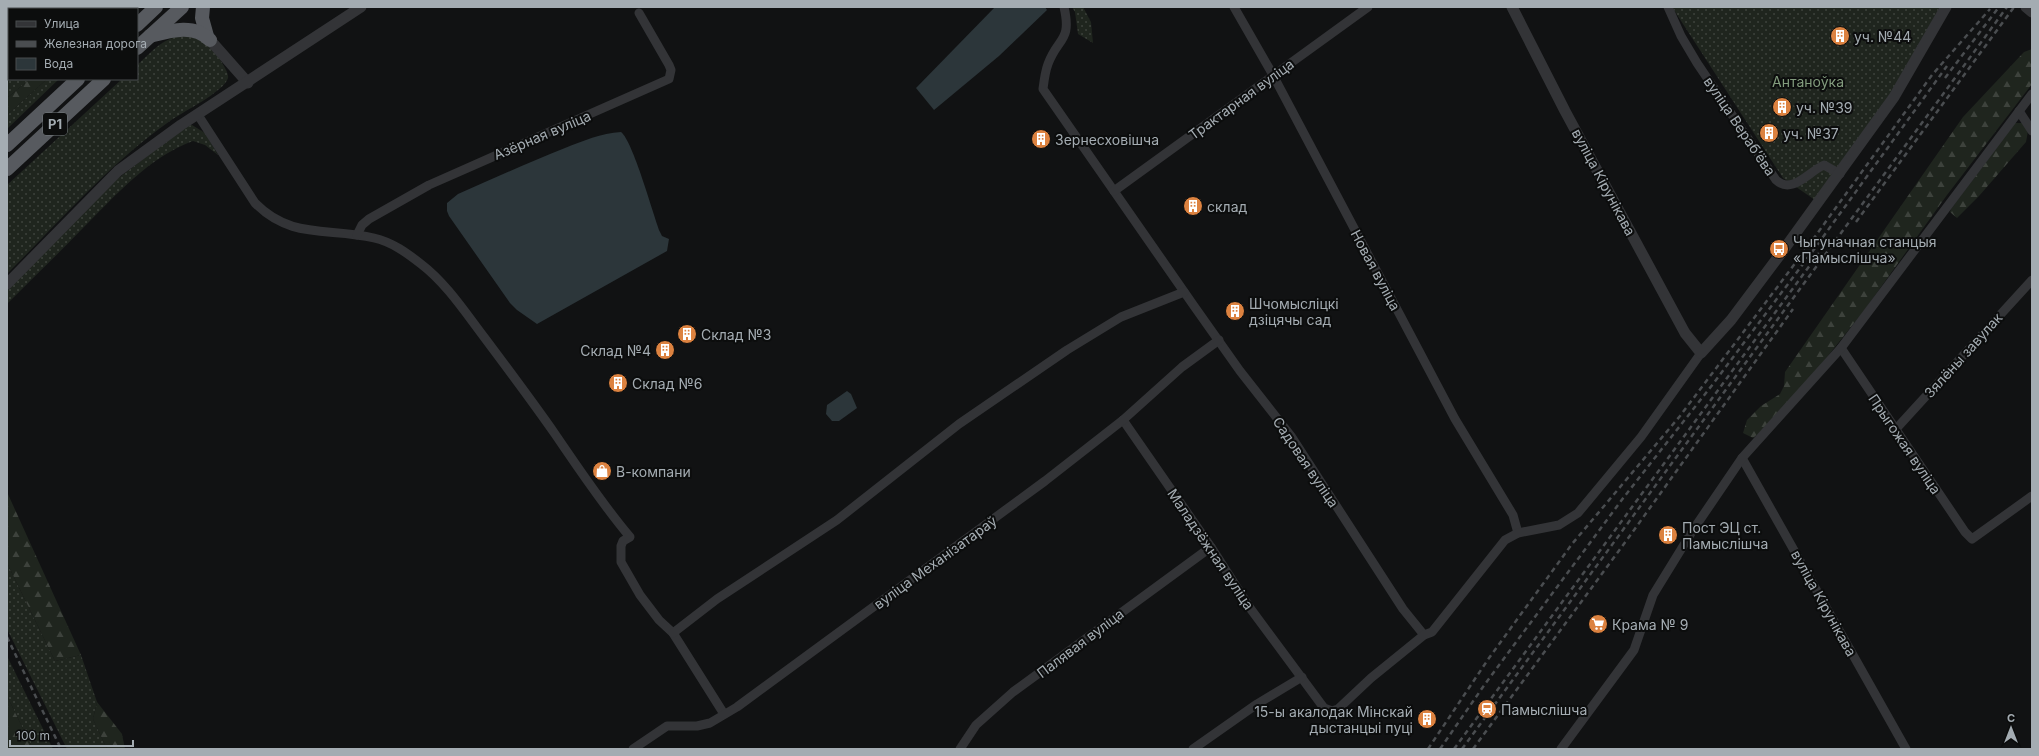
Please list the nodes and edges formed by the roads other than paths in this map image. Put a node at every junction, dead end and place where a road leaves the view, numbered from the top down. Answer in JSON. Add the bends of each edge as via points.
{"nodes":[{"id":1,"x":156,"y":7,"type":"edge"},
{"id":2,"x":182,"y":7,"type":"edge"},
{"id":3,"x":203,"y":7,"type":"edge"},
{"id":4,"x":362,"y":7,"type":"edge"},
{"id":5,"x":1064,"y":7,"type":"edge"},
{"id":6,"x":1234,"y":7,"type":"edge"},
{"id":7,"x":1368,"y":7,"type":"edge"},
{"id":8,"x":1512,"y":7,"type":"edge"},
{"id":9,"x":1668,"y":7,"type":"edge"},
{"id":10,"x":1946,"y":7,"type":"edge"},
{"id":11,"x":2026,"y":7,"type":"edge"},
{"id":12,"x":2032,"y":12,"type":"edge"},
{"id":13,"x":639,"y":13,"type":"dead end"},
{"id":14,"x":138,"y":24,"type":"edge"},
{"id":15,"x":150,"y":36,"type":"junction"},
{"id":16,"x":208,"y":38,"type":"junction"},
{"id":17,"x":138,"y":47,"type":"edge"},
{"id":18,"x":1273,"y":75,"type":"junction"},
{"id":19,"x":77,"y":80,"type":"edge"},
{"id":20,"x":103,"y":80,"type":"edge"},
{"id":21,"x":248,"y":83,"type":"junction"},
{"id":22,"x":2032,"y":94,"type":"edge"},
{"id":23,"x":2019,"y":110,"type":"junction"},
{"id":24,"x":198,"y":115,"type":"junction"},
{"id":25,"x":2032,"y":130,"type":"edge"},
{"id":26,"x":7,"y":145,"type":"edge"},
{"id":27,"x":7,"y":169,"type":"edge"},
{"id":28,"x":1840,"y":174,"type":"junction"},
{"id":29,"x":1114,"y":191,"type":"junction"},
{"id":30,"x":357,"y":235,"type":"junction"},
{"id":31,"x":2032,"y":280,"type":"edge"},
{"id":32,"x":7,"y":284,"type":"edge"},
{"id":33,"x":1184,"y":292,"type":"junction"},
{"id":34,"x":1219,"y":340,"type":"junction"},
{"id":35,"x":1841,"y":348,"type":"junction"},
{"id":36,"x":1701,"y":353,"type":"junction"},
{"id":37,"x":1123,"y":420,"type":"junction"},
{"id":38,"x":1895,"y":430,"type":"junction"},
{"id":39,"x":1742,"y":458,"type":"junction"},
{"id":40,"x":2032,"y":496,"type":"edge"},
{"id":41,"x":1518,"y":533,"type":"junction"},
{"id":42,"x":1211,"y":547,"type":"junction"},
{"id":43,"x":673,"y":633,"type":"junction"},
{"id":44,"x":1424,"y":635,"type":"junction"},
{"id":45,"x":1302,"y":677,"type":"junction"},
{"id":46,"x":724,"y":714,"type":"junction"},
{"id":47,"x":633,"y":749,"type":"edge"},
{"id":48,"x":960,"y":749,"type":"edge"},
{"id":49,"x":1193,"y":749,"type":"edge"},
{"id":50,"x":1561,"y":749,"type":"edge"},
{"id":51,"x":1906,"y":749,"type":"edge"}],
"edges":[{"from":1,"to":14,"type":"highway"},
{"from":2,"to":15,"type":"highway"},
{"from":3,"to":16,"type":"highway","via":[[202,18]]},
{"from":4,"to":21,"type":"street"},
{"from":5,"to":29,"type":"street","name":"Садовая вуліца","via":[[1067,22],[1065,37],[1048,64],[1042,89]]},
{"from":6,"to":18,"type":"street","name":"Новая вуліца"},
{"from":7,"to":18,"type":"street","name":"Трактарная вуліца"},
{"from":8,"to":36,"type":"street","name":"вуліца Кірунікава","via":[[1685,333]]},
{"from":9,"to":28,"type":"street","name":"вуліца Верабʼёва","via":[[1681,36],[1776,180],[1783,186],[1792,186],[1824,165]]},
{"from":10,"to":28,"type":"street","via":[[1897,93]]},
{"from":11,"to":12,"type":"street"},
{"from":13,"to":30,"type":"street","name":"Азёрная вуліца","via":[[669,65],[669,79],[428,185],[369,220],[362,225]]},
{"from":15,"to":16,"type":"highway","via":[[191,30]]},
{"from":15,"to":17,"type":"highway"},
{"from":16,"to":21,"type":"street"},
{"from":18,"to":29,"type":"street","name":"Трактарная вуліца"},
{"from":18,"to":41,"type":"street","name":"Новая вуліца","via":[[1455,419],[1513,515]]},
{"from":19,"to":26,"type":"highway","number":"Р1"},
{"from":20,"to":27,"type":"highway","number":"Р1"},
{"from":21,"to":24,"type":"street"},
{"from":22,"to":23,"type":"street"},
{"from":23,"to":25,"type":"street"},
{"from":23,"to":35,"type":"street"},
{"from":24,"to":30,"type":"street","via":[[255,203],[267,215],[280,223],[292,226]]},
{"from":24,"to":32,"type":"street","via":[[118,171]]},
{"from":28,"to":36,"type":"street","via":[[1731,320]]},
{"from":29,"to":33,"type":"street","name":"Садовая вуліца"},
{"from":30,"to":43,"type":"street","via":[[390,244],[408,253],[432,274],[464,310],[524,389],[609,512],[630,537],[623,541],[621,546],[621,562],[640,595],[659,620]]},
{"from":31,"to":38,"type":"street","name":"Зялёны завулак"},
{"from":33,"to":34,"type":"street","name":"Садовая вуліца"},
{"from":33,"to":43,"type":"street","via":[[1121,318],[1067,350],[959,424],[837,520],[717,599]]},
{"from":34,"to":37,"type":"street","name":"вуліца Механізатараў","via":[[1182,367]]},
{"from":34,"to":44,"type":"street","name":"Садовая вуліца","via":[[1291,436],[1403,609]]},
{"from":35,"to":38,"type":"street","name":"Прыгожая вуліца"},
{"from":35,"to":39,"type":"street"},
{"from":36,"to":41,"type":"street","via":[[1641,437],[1578,513],[1559,525]]},
{"from":37,"to":42,"type":"street","name":"Маладзёжная вуліца"},
{"from":37,"to":46,"type":"street","name":"вуліца Механізатараў","via":[[1045,481]]},
{"from":38,"to":40,"type":"street","name":"Прыгожая вуліца","via":[[1972,539]]},
{"from":39,"to":50,"type":"street","via":[[1653,595],[1634,650]]},
{"from":39,"to":51,"type":"street","name":"вуліца Кірунікава"},
{"from":41,"to":44,"type":"street","via":[[1505,540],[1432,632]]},
{"from":42,"to":45,"type":"street","name":"Маладзёжная вуліца","via":[[1250,608]]},
{"from":42,"to":48,"type":"street","name":"Палявая вуліца","via":[[1013,692],[976,725]]},
{"from":43,"to":46,"type":"street"},
{"from":44,"to":45,"type":"street","name":"Маладзёжная вуліца","via":[[1338,709],[1332,711],[1324,708]]},
{"from":45,"to":49,"type":"street","via":[[1257,704]]},
{"from":46,"to":47,"type":"street","name":"вуліца Механізатараў","via":[[710,723],[697,726],[668,726]]}]}
